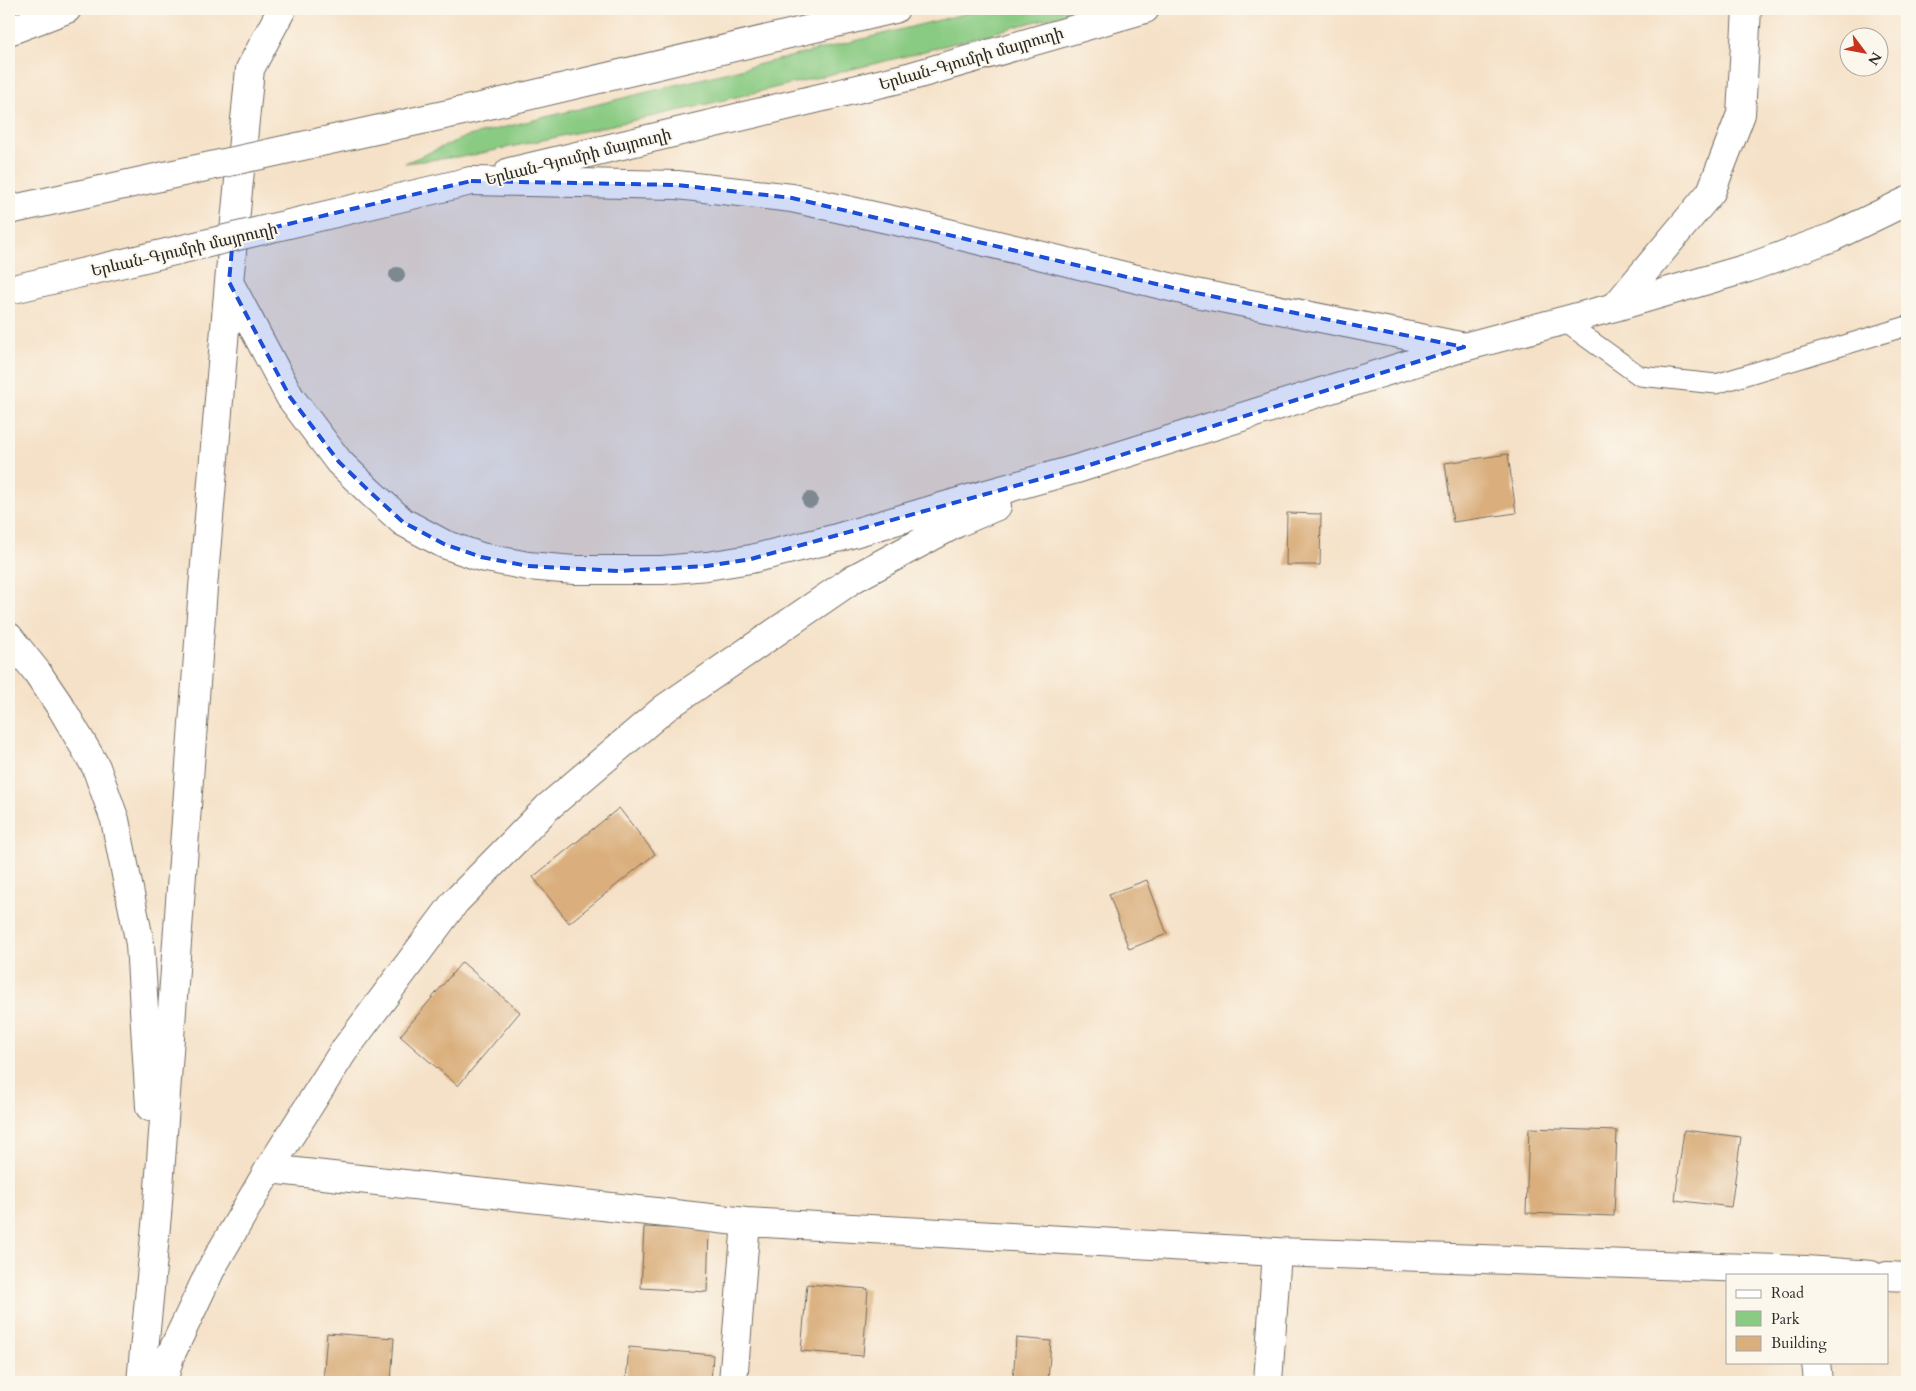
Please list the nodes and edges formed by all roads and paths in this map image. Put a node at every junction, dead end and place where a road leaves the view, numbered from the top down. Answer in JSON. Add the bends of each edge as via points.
{"nodes":[{"id":1,"x":67,"y":9,"type":"edge"},
{"id":2,"x":282,"y":9,"type":"edge"},
{"id":3,"x":895,"y":9,"type":"edge"},
{"id":4,"x":1145,"y":9,"type":"edge"},
{"id":5,"x":1747,"y":9,"type":"edge"},
{"id":6,"x":9,"y":30,"type":"edge"},
{"id":7,"x":472,"y":181,"type":"junction"},
{"id":8,"x":1907,"y":201,"type":"edge"},
{"id":9,"x":9,"y":210,"type":"edge"},
{"id":10,"x":229,"y":282,"type":"junction"},
{"id":11,"x":9,"y":290,"type":"edge"},
{"id":12,"x":1615,"y":307,"type":"junction"},
{"id":13,"x":1562,"y":320,"type":"junction"},
{"id":14,"x":1907,"y":326,"type":"edge"},
{"id":15,"x":1464,"y":347,"type":"junction"},
{"id":16,"x":1080,"y":468,"type":"junction"},
{"id":17,"x":9,"y":636,"type":"edge"},
{"id":18,"x":269,"y":1169,"type":"junction"},
{"id":19,"x":157,"y":1215,"type":"junction"},
{"id":20,"x":746,"y":1222,"type":"junction"},
{"id":21,"x":1277,"y":1252,"type":"junction"},
{"id":22,"x":1806,"y":1273,"type":"edge"},
{"id":23,"x":1838,"y":1274,"type":"edge"},
{"id":24,"x":1888,"y":1276,"type":"edge"},
{"id":25,"x":1907,"y":1277,"type":"edge"},
{"id":26,"x":1816,"y":1364,"type":"edge"},
{"id":27,"x":141,"y":1382,"type":"edge"},
{"id":28,"x":163,"y":1382,"type":"edge"},
{"id":29,"x":733,"y":1382,"type":"edge"},
{"id":30,"x":1268,"y":1382,"type":"edge"},
{"id":31,"x":1818,"y":1382,"type":"edge"}],
"edges":[{"from":1,"to":6,"type":"main road"},
{"from":2,"to":10,"type":"main road","via":[[250,69]]},
{"from":3,"to":9,"type":"main road","bridge":true,"via":[[476,108]]},
{"from":4,"to":7,"type":"main road","name":"Երևան-Գյումրի մայրուղի","via":[[912,76]]},
{"from":5,"to":12,"type":"main road","via":[[1741,114],[1711,192]]},
{"from":7,"to":11,"type":"main road","name":"Երևան-Գյումրի մայրուղի","bridge":true},
{"from":7,"to":15,"type":"main road","via":[[677,185],[792,198],[1186,291]]},
{"from":8,"to":12,"type":"main road","via":[[1833,237],[1748,268]]},
{"from":10,"to":16,"type":"main road","via":[[290,397],[340,462],[404,522],[444,544],[480,557],[574,570],[707,566],[837,538]]},
{"from":10,"to":19,"type":"main road"},
{"from":12,"to":13,"type":"main road"},
{"from":13,"to":14,"type":"lane","via":[[1640,376],[1716,384]]},
{"from":13,"to":15,"type":"main road"},
{"from":15,"to":16,"type":"main road"},
{"from":16,"to":18,"type":"main road","via":[[957,523],[853,579],[665,708],[548,806],[455,902],[343,1052]]},
{"from":17,"to":19,"type":"main road","via":[[62,709],[96,767],[115,820],[140,944]]},
{"from":18,"to":20,"type":"main road"},
{"from":18,"to":28,"type":"main road","via":[[211,1269],[170,1356]]},
{"from":19,"to":27,"type":"main road"},
{"from":20,"to":21,"type":"main road"},
{"from":20,"to":29,"type":"main road"},
{"from":21,"to":22,"type":"main road"},
{"from":21,"to":30,"type":"main road"},
{"from":22,"to":23,"type":"main road"},
{"from":24,"to":25,"type":"main road"},
{"from":26,"to":31,"type":"main road"}]}
